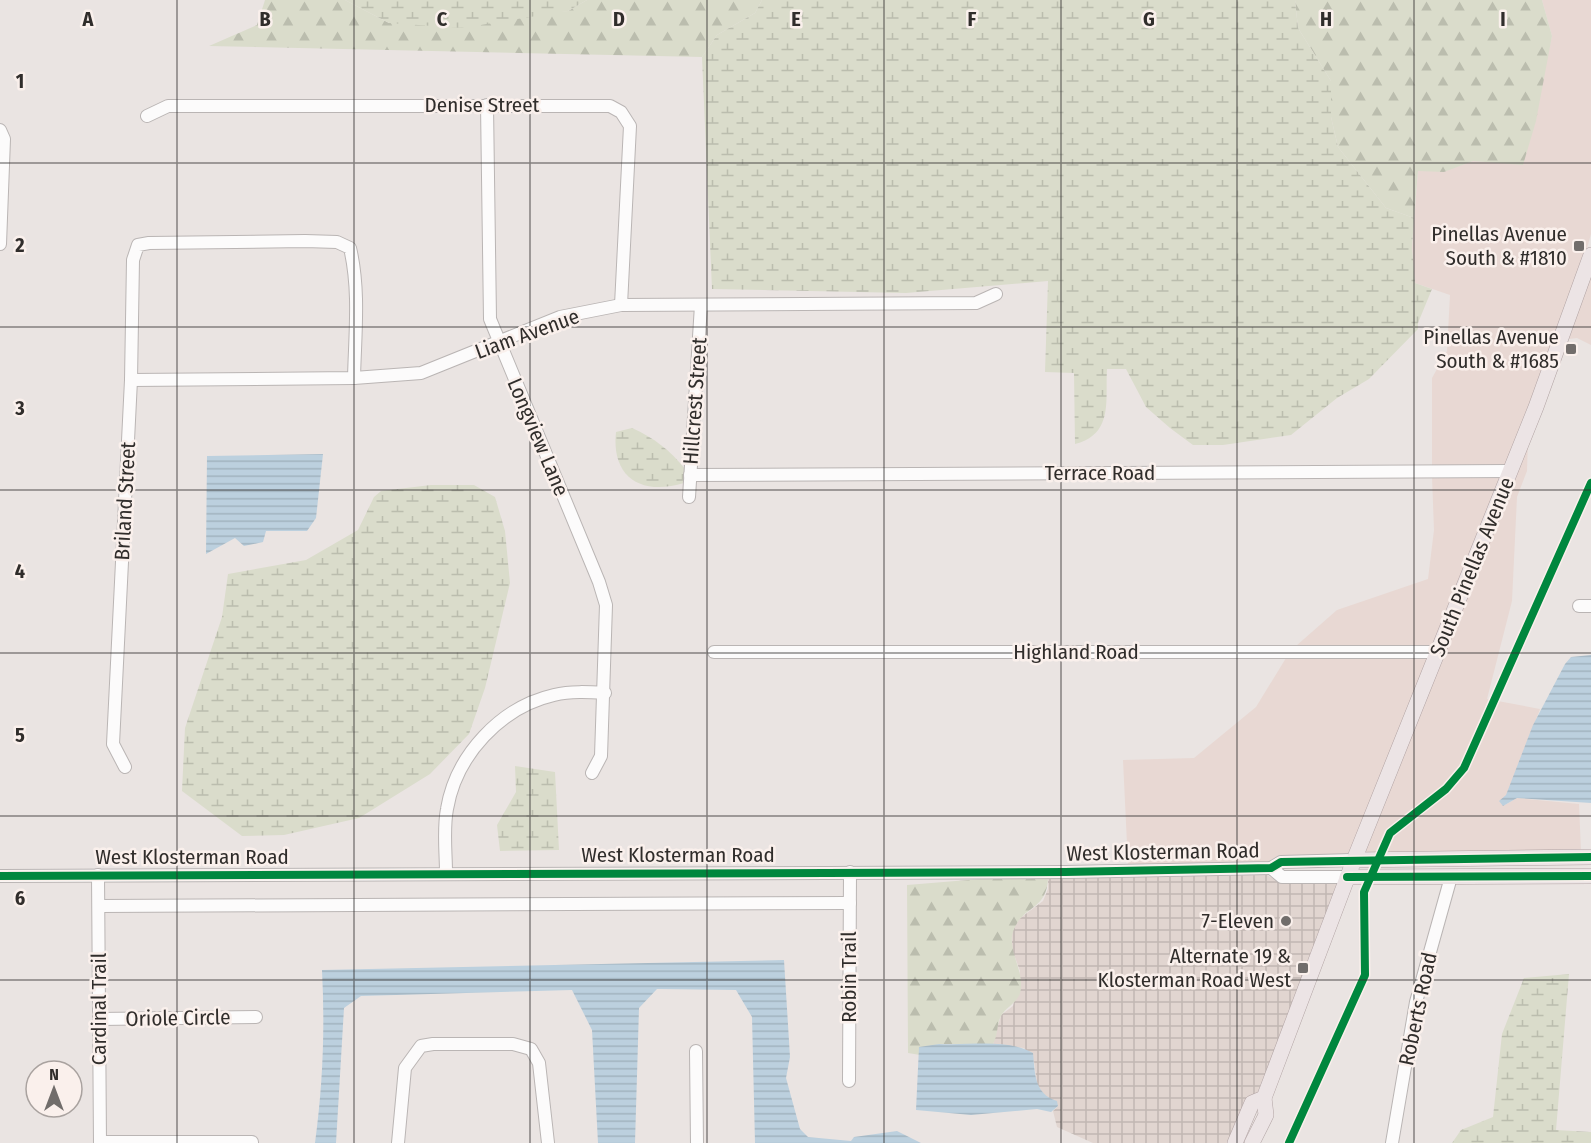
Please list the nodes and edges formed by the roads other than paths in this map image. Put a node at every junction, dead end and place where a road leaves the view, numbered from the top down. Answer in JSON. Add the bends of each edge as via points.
{"nodes":[{"id":1,"x":488,"y":105,"type":"junction"},
{"id":2,"x":147,"y":116,"type":"dead end"},
{"id":3,"x":0,"y":130,"type":"edge"},
{"id":4,"x":0,"y":244,"type":"edge"},
{"id":5,"x":1591,"y":255,"type":"edge"},
{"id":6,"x":996,"y":294,"type":"dead end"},
{"id":7,"x":621,"y":305,"type":"junction"},
{"id":8,"x":701,"y":305,"type":"junction"},
{"id":9,"x":499,"y":343,"type":"junction"},
{"id":10,"x":354,"y":378,"type":"junction"},
{"id":11,"x":131,"y":380,"type":"junction"},
{"id":12,"x":1510,"y":471,"type":"junction"},
{"id":13,"x":690,"y":475,"type":"junction"},
{"id":14,"x":688,"y":497,"type":"dead end"},
{"id":15,"x":714,"y":652,"type":"dead end"},
{"id":16,"x":1438,"y":652,"type":"junction"},
{"id":17,"x":604,"y":693,"type":"junction"},
{"id":18,"x":125,"y":767,"type":"dead end"},
{"id":19,"x":592,"y":773,"type":"dead end"},
{"id":20,"x":1591,"y":857,"type":"edge"},
{"id":21,"x":1354,"y":860,"type":"junction"},
{"id":22,"x":1271,"y":868,"type":"junction"},
{"id":23,"x":849,"y":872,"type":"junction"},
{"id":24,"x":446,"y":873,"type":"junction"},
{"id":25,"x":98,"y":875,"type":"junction"},
{"id":26,"x":0,"y":876,"type":"edge"},
{"id":27,"x":1591,"y":876,"type":"edge"},
{"id":28,"x":1347,"y":877,"type":"junction"},
{"id":29,"x":1451,"y":877,"type":"junction"},
{"id":30,"x":849,"y":903,"type":"junction"},
{"id":31,"x":99,"y":906,"type":"junction"},
{"id":32,"x":256,"y":1017,"type":"dead end"},
{"id":33,"x":99,"y":1019,"type":"junction"},
{"id":34,"x":696,"y":1052,"type":"dead end"},
{"id":35,"x":849,"y":1081,"type":"dead end"},
{"id":36,"x":1264,"y":1098,"type":"junction"},
{"id":37,"x":100,"y":1142,"type":"edge"},
{"id":38,"x":252,"y":1142,"type":"dead end"},
{"id":39,"x":398,"y":1143,"type":"edge"},
{"id":40,"x":548,"y":1143,"type":"edge"},
{"id":41,"x":697,"y":1143,"type":"edge"},
{"id":42,"x":1235,"y":1143,"type":"edge"},
{"id":43,"x":1252,"y":1143,"type":"edge"},
{"id":44,"x":1392,"y":1143,"type":"edge"}],
"edges":[{"from":1,"to":2,"type":"street","name":"Denise Street","via":[[168,106]]},
{"from":1,"to":7,"type":"street","name":"Denise Street","via":[[605,105],[628,120]]},
{"from":1,"to":9,"type":"street","name":"Longview Lane","via":[[489,308]]},
{"from":3,"to":4,"type":"street","via":[[4,139]]},
{"from":5,"to":12,"type":"main road","name":"South Pinellas Avenue"},
{"from":6,"to":8,"type":"street","name":"Liam Avenue","via":[[976,303]]},
{"from":7,"to":8,"type":"street","name":"Liam Avenue"},
{"from":7,"to":9,"type":"street","name":"Liam Avenue","via":[[560,317]]},
{"from":8,"to":13,"type":"street","name":"Hillcrest Street"},
{"from":9,"to":10,"type":"street","name":"Liam Avenue","via":[[421,373]]},
{"from":9,"to":17,"type":"street","name":"Longview Lane","via":[[603,593],[608,614]]},
{"from":10,"to":11,"type":"street","name":"Liam Avenue"},
{"from":10,"to":11,"type":"street","name":"Briland Street","via":[[356,307],[351,248],[337,242],[305,241],[138,245],[133,260]]},
{"from":11,"to":18,"type":"street","name":"Briland Street","via":[[113,744]]},
{"from":12,"to":13,"type":"street","name":"Terrace Road"},
{"from":12,"to":16,"type":"main road","name":"South Pinellas Avenue"},
{"from":13,"to":14,"type":"street","name":"Hillcrest Street"},
{"from":15,"to":16,"type":"street","name":"Highland Road"},
{"from":16,"to":21,"type":"main road","name":"South Pinellas Avenue"},
{"from":17,"to":19,"type":"street","name":"Longview Lane","via":[[601,756]]},
{"from":17,"to":24,"type":"street","via":[[564,693],[533,701],[506,717],[475,747],[456,778],[447,807]]},
{"from":20,"to":21,"type":"main road"},
{"from":21,"to":22,"type":"street","name":"West Klosterman Road","via":[[1281,862]]},
{"from":21,"to":28,"type":"main road","name":"South Pinellas Avenue"},
{"from":22,"to":23,"type":"street","name":"West Klosterman Road"},
{"from":22,"to":28,"type":"street","name":"West Klosterman Road","via":[[1282,877]]},
{"from":23,"to":24,"type":"street","name":"West Klosterman Road"},
{"from":23,"to":30,"type":"street","name":"Robin Trail"},
{"from":24,"to":25,"type":"street","name":"West Klosterman Road"},
{"from":25,"to":26,"type":"street","name":"West Klosterman Road"},
{"from":25,"to":31,"type":"street","name":"Cardinal Trail"},
{"from":27,"to":29,"type":"main road"},
{"from":28,"to":29,"type":"main road"},
{"from":28,"to":36,"type":"main road","name":"South Pinellas Avenue"},
{"from":29,"to":44,"type":"street","name":"Roberts Road","via":[[1416,1002]]},
{"from":30,"to":31,"type":"street"},
{"from":30,"to":35,"type":"street","name":"Robin Trail"},
{"from":31,"to":33,"type":"street","name":"Cardinal Trail"},
{"from":32,"to":33,"type":"street","name":"Oriole Circle"},
{"from":33,"to":37,"type":"street","name":"Cardinal Trail"},
{"from":34,"to":41,"type":"street"},
{"from":36,"to":42,"type":"main road","via":[[1252,1103]]},
{"from":36,"to":43,"type":"main road","via":[[1266,1115]]},
{"from":37,"to":38,"type":"street"},
{"from":39,"to":40,"type":"street","via":[[405,1068],[414,1053],[421,1046],[433,1044],[490,1044],[524,1045],[536,1054]]}]}
